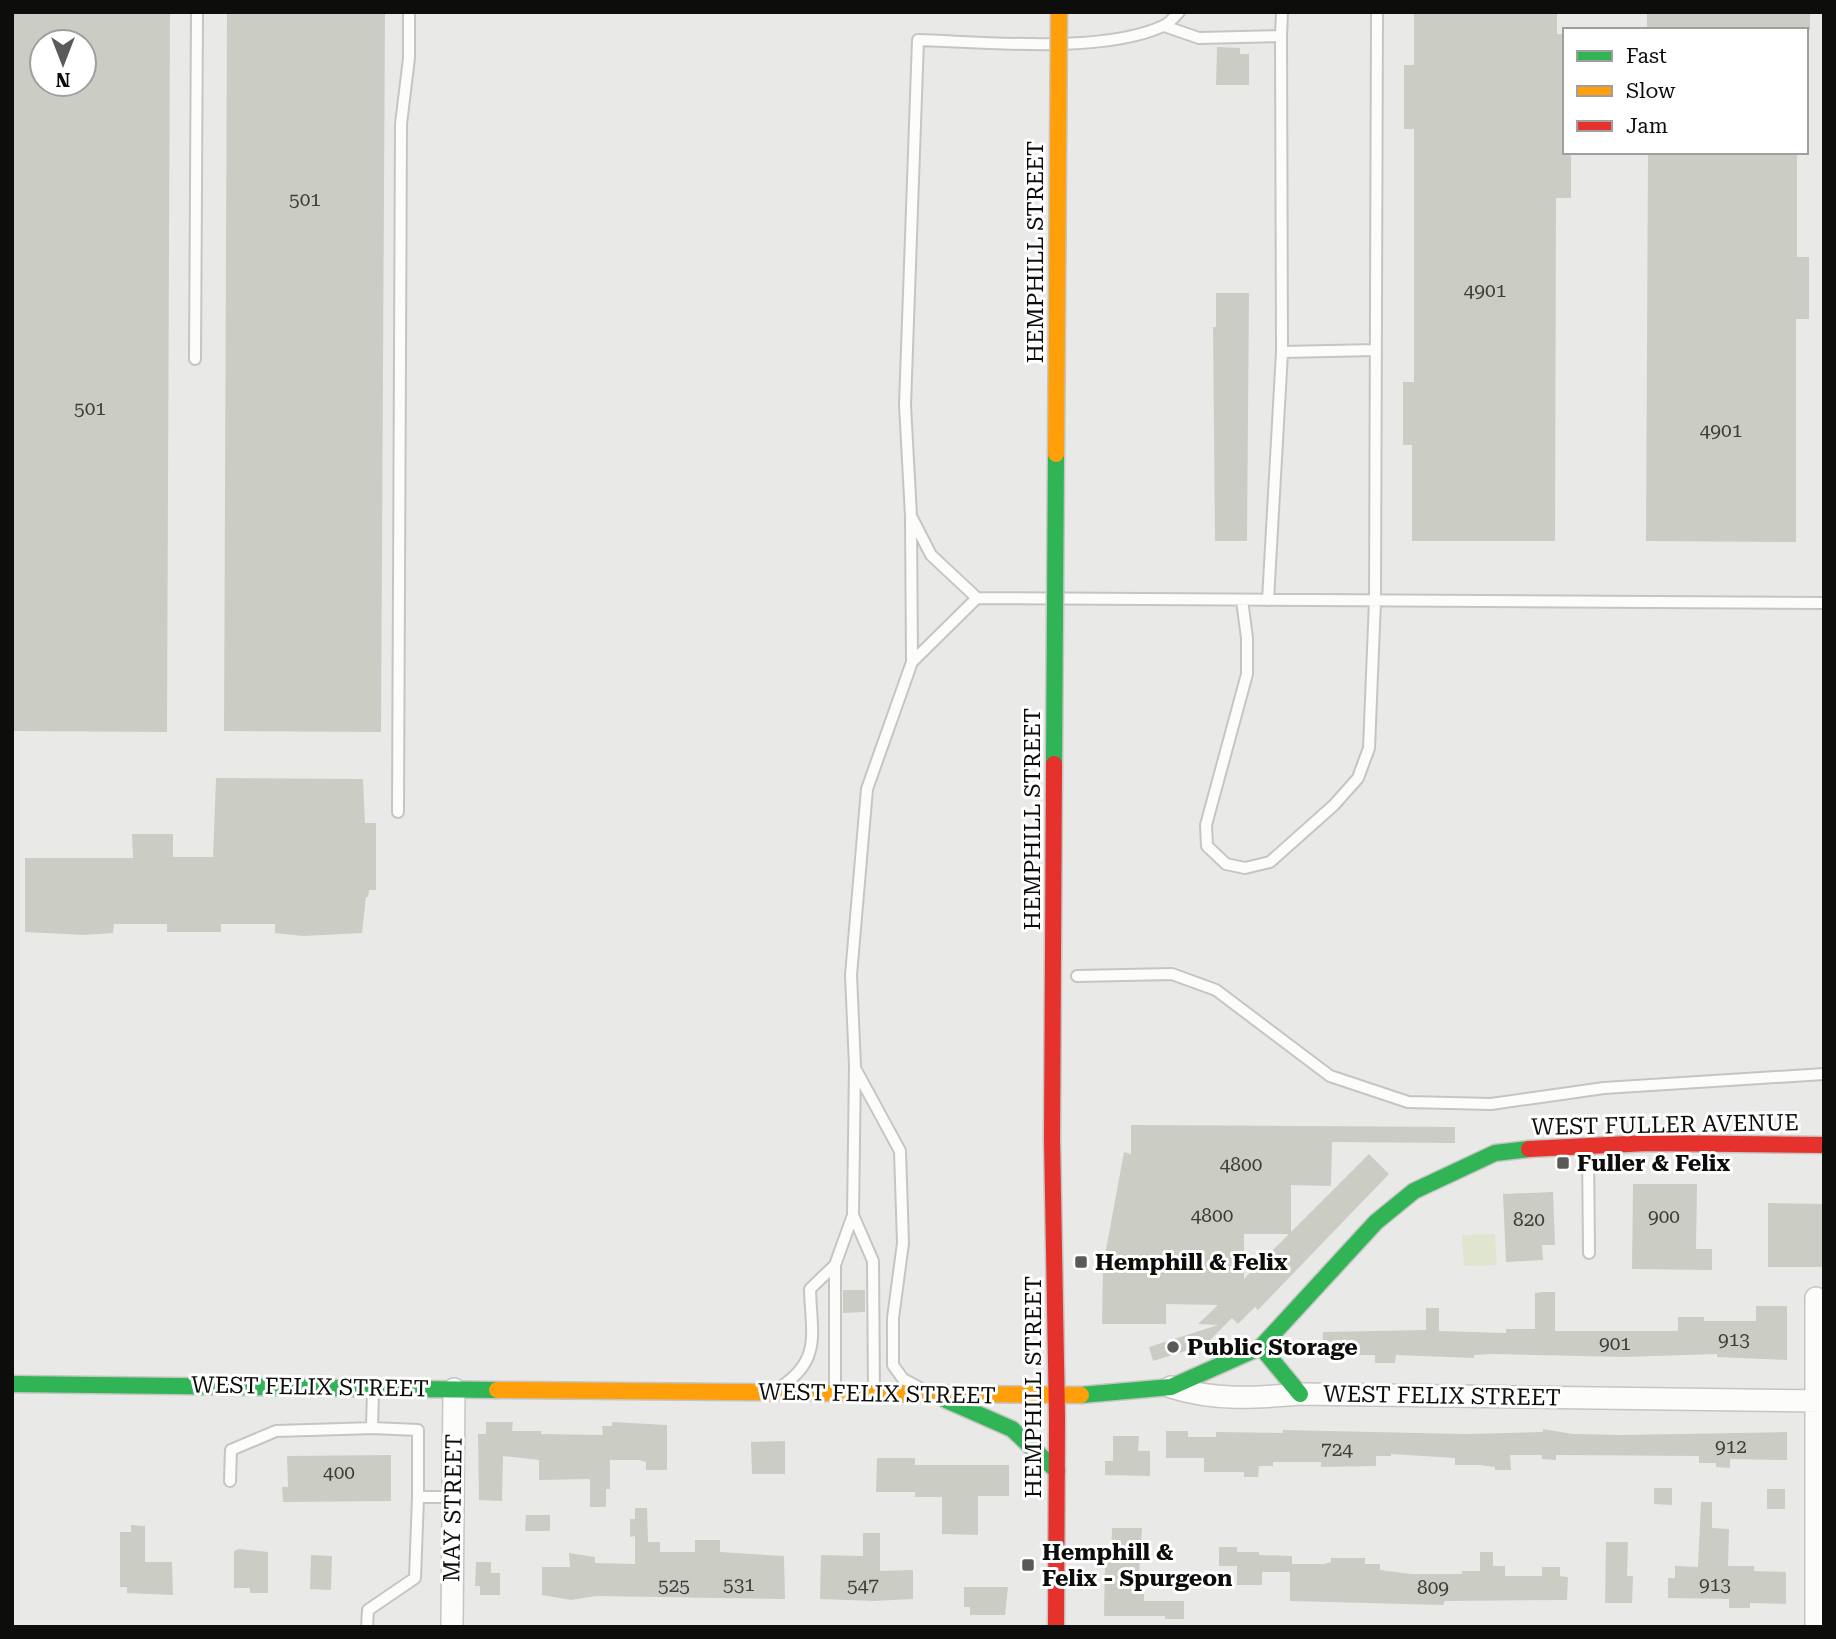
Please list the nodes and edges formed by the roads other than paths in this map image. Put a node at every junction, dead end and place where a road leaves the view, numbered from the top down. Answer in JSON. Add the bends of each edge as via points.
{"nodes":[{"id":1,"x":197,"y":12,"type":"edge"},
{"id":2,"x":409,"y":12,"type":"edge"},
{"id":3,"x":1059,"y":12,"type":"edge"},
{"id":4,"x":1179,"y":12,"type":"edge"},
{"id":5,"x":1282,"y":12,"type":"edge"},
{"id":6,"x":1377,"y":12,"type":"edge"},
{"id":7,"x":1164,"y":26,"type":"junction"},
{"id":8,"x":1281,"y":36,"type":"junction"},
{"id":9,"x":1376,"y":349,"type":"junction"},
{"id":10,"x":1282,"y":352,"type":"junction"},
{"id":11,"x":195,"y":359,"type":"dead end"},
{"id":12,"x":911,"y":516,"type":"junction"},
{"id":13,"x":977,"y":598,"type":"junction"},
{"id":14,"x":1242,"y":600,"type":"junction"},
{"id":15,"x":1268,"y":600,"type":"junction"},
{"id":16,"x":1375,"y":601,"type":"junction"},
{"id":17,"x":1824,"y":603,"type":"edge"},
{"id":18,"x":912,"y":662,"type":"junction"},
{"id":19,"x":398,"y":812,"type":"dead end"},
{"id":20,"x":1077,"y":976,"type":"dead end"},
{"id":21,"x":855,"y":1066,"type":"junction"},
{"id":22,"x":1824,"y":1074,"type":"edge"},
{"id":23,"x":1588,"y":1144,"type":"junction"},
{"id":24,"x":1824,"y":1145,"type":"edge"},
{"id":25,"x":853,"y":1215,"type":"junction"},
{"id":26,"x":1590,"y":1253,"type":"dead end"},
{"id":27,"x":835,"y":1265,"type":"junction"},
{"id":28,"x":1816,"y":1298,"type":"dead end"},
{"id":29,"x":1261,"y":1346,"type":"junction"},
{"id":30,"x":12,"y":1384,"type":"edge"},
{"id":31,"x":1171,"y":1387,"type":"junction"},
{"id":32,"x":373,"y":1388,"type":"junction"},
{"id":33,"x":454,"y":1389,"type":"junction"},
{"id":34,"x":771,"y":1392,"type":"junction"},
{"id":35,"x":835,"y":1393,"type":"junction"},
{"id":36,"x":874,"y":1393,"type":"junction"},
{"id":37,"x":1300,"y":1394,"type":"junction"},
{"id":38,"x":933,"y":1395,"type":"junction"},
{"id":39,"x":1057,"y":1397,"type":"junction"},
{"id":40,"x":1820,"y":1401,"type":"edge"},
{"id":41,"x":375,"y":1428,"type":"junction"},
{"id":42,"x":1057,"y":1471,"type":"junction"},
{"id":43,"x":230,"y":1480,"type":"dead end"},
{"id":44,"x":418,"y":1497,"type":"junction"},
{"id":45,"x":453,"y":1497,"type":"junction"},
{"id":46,"x":1820,"y":1521,"type":"edge"},
{"id":47,"x":367,"y":1627,"type":"edge"},
{"id":48,"x":452,"y":1627,"type":"edge"},
{"id":49,"x":1056,"y":1627,"type":"edge"},
{"id":50,"x":1816,"y":1627,"type":"edge"}],
"edges":[{"from":1,"to":11,"type":"lane"},
{"from":2,"to":19,"type":"lane","via":[[401,124]]},
{"from":3,"to":39,"type":"street","name":"HEMPHILL STREET","bridge":true,"via":[[1052,1139]]},
{"from":4,"to":7,"type":"lane"},
{"from":5,"to":8,"type":"lane"},
{"from":6,"to":9,"type":"lane"},
{"from":7,"to":8,"type":"lane","via":[[1199,38]]},
{"from":7,"to":12,"type":"lane","via":[[1071,43],[918,40],[905,404]]},
{"from":8,"to":10,"type":"lane"},
{"from":9,"to":10,"type":"lane"},
{"from":9,"to":16,"type":"lane"},
{"from":10,"to":15,"type":"lane"},
{"from":12,"to":13,"type":"lane","via":[[931,555]]},
{"from":12,"to":18,"type":"lane"},
{"from":13,"to":14,"type":"lane"},
{"from":13,"to":18,"type":"lane"},
{"from":14,"to":15,"type":"lane"},
{"from":14,"to":16,"type":"lane","via":[[1247,674],[1206,825],[1207,846],[1226,864],[1245,868],[1270,862],[1358,778],[1368,748]]},
{"from":15,"to":16,"type":"lane"},
{"from":16,"to":17,"type":"lane"},
{"from":18,"to":21,"type":"lane","via":[[867,789],[851,975]]},
{"from":20,"to":22,"type":"lane","via":[[1172,974],[1216,990],[1330,1076],[1408,1102],[1491,1104],[1604,1088]]},
{"from":21,"to":25,"type":"lane"},
{"from":21,"to":38,"type":"lane","via":[[900,1151],[904,1243],[892,1329],[893,1364],[904,1379]]},
{"from":23,"to":24,"type":"street","name":"WEST FULLER AVENUE"},
{"from":23,"to":26,"type":"lane"},
{"from":23,"to":29,"type":"street","name":"WEST FULLER AVENUE","via":[[1495,1153],[1414,1191],[1376,1223]]},
{"from":25,"to":27,"type":"lane"},
{"from":25,"to":36,"type":"lane","via":[[873,1261]]},
{"from":27,"to":34,"type":"lane","via":[[810,1289],[807,1363],[800,1374]]},
{"from":27,"to":35,"type":"lane"},
{"from":28,"to":40,"type":"street"},
{"from":29,"to":31,"type":"street","name":"WEST FULLER AVENUE"},
{"from":29,"to":37,"type":"street"},
{"from":30,"to":32,"type":"street","name":"WEST FELIX STREET"},
{"from":31,"to":37,"type":"street","name":"WEST FELIX STREET","via":[[1200,1396],[1238,1399]]},
{"from":31,"to":39,"type":"street","name":"WEST FELIX STREET"},
{"from":32,"to":33,"type":"street","name":"WEST FELIX STREET"},
{"from":32,"to":41,"type":"lane"},
{"from":33,"to":34,"type":"street","name":"WEST FELIX STREET"},
{"from":33,"to":45,"type":"street","name":"MAY STREET"},
{"from":34,"to":35,"type":"street","name":"WEST FELIX STREET"},
{"from":35,"to":36,"type":"street","name":"WEST FELIX STREET"},
{"from":36,"to":38,"type":"street","name":"WEST FELIX STREET"},
{"from":37,"to":40,"type":"street","name":"WEST FELIX STREET"},
{"from":38,"to":39,"type":"street","name":"WEST FELIX STREET"},
{"from":38,"to":42,"type":"street","via":[[1012,1429]]},
{"from":39,"to":42,"type":"street","name":"HEMPHILL STREET"},
{"from":40,"to":46,"type":"street"},
{"from":41,"to":43,"type":"lane","via":[[276,1431],[231,1450]]},
{"from":41,"to":44,"type":"lane","via":[[418,1430]]},
{"from":42,"to":49,"type":"street","name":"HEMPHILL STREET"},
{"from":44,"to":45,"type":"lane"},
{"from":44,"to":47,"type":"lane","via":[[415,1578],[368,1610]]},
{"from":45,"to":48,"type":"street","name":"MAY STREET"},
{"from":46,"to":50,"type":"street"}]}
